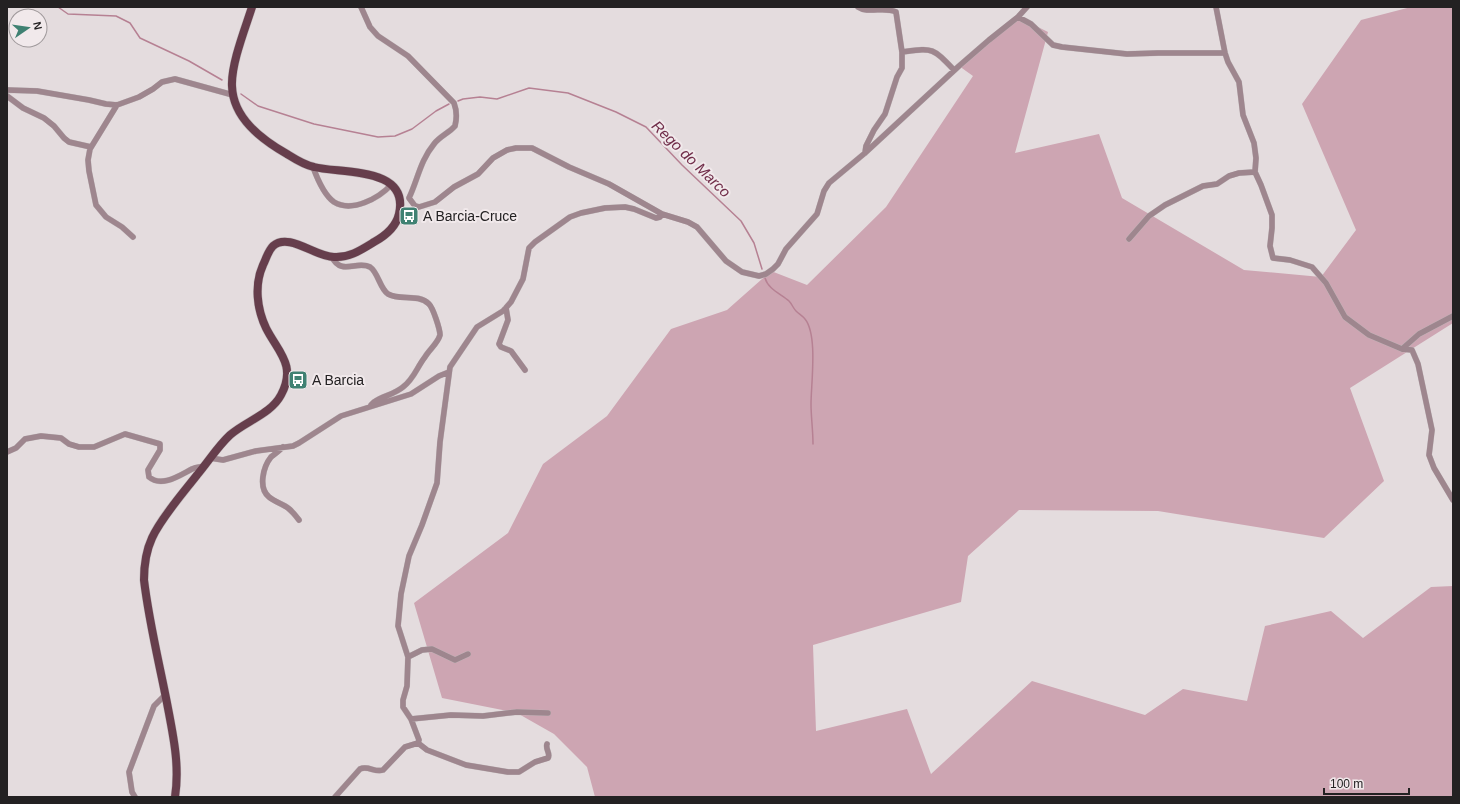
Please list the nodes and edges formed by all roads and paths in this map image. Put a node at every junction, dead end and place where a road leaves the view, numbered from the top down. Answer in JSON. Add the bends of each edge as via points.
{"nodes":[{"id":1,"x":252,"y":7,"type":"edge"},
{"id":2,"x":360,"y":7,"type":"edge"},
{"id":3,"x":858,"y":7,"type":"edge"},
{"id":4,"x":1027,"y":7,"type":"edge"},
{"id":5,"x":1216,"y":7,"type":"edge"},
{"id":6,"x":1018,"y":17,"type":"junction"},
{"id":7,"x":902,"y":52,"type":"junction"},
{"id":8,"x":1225,"y":53,"type":"junction"},
{"id":9,"x":954,"y":70,"type":"junction"},
{"id":10,"x":7,"y":90,"type":"edge"},
{"id":11,"x":233,"y":95,"type":"junction"},
{"id":12,"x":7,"y":96,"type":"edge"},
{"id":13,"x":117,"y":105,"type":"junction"},
{"id":14,"x":91,"y":147,"type":"junction"},
{"id":15,"x":865,"y":153,"type":"junction"},
{"id":16,"x":313,"y":167,"type":"junction"},
{"id":17,"x":1255,"y":172,"type":"junction"},
{"id":18,"x":391,"y":185,"type":"junction"},
{"id":19,"x":662,"y":214,"type":"junction"},
{"id":20,"x":133,"y":237,"type":"dead end"},
{"id":21,"x":1129,"y":239,"type":"dead end"},
{"id":22,"x":332,"y":257,"type":"junction"},
{"id":23,"x":506,"y":308,"type":"junction"},
{"id":24,"x":1453,"y":316,"type":"edge"},
{"id":25,"x":1402,"y":349,"type":"junction"},
{"id":26,"x":525,"y":370,"type":"dead end"},
{"id":27,"x":449,"y":372,"type":"junction"},
{"id":28,"x":370,"y":406,"type":"junction"},
{"id":29,"x":283,"y":447,"type":"junction"},
{"id":30,"x":7,"y":452,"type":"edge"},
{"id":31,"x":210,"y":458,"type":"junction"},
{"id":32,"x":205,"y":466,"type":"junction"},
{"id":33,"x":1453,"y":500,"type":"edge"},
{"id":34,"x":299,"y":520,"type":"dead end"},
{"id":35,"x":468,"y":654,"type":"dead end"},
{"id":36,"x":408,"y":657,"type":"junction"},
{"id":37,"x":165,"y":695,"type":"junction"},
{"id":38,"x":548,"y":713,"type":"dead end"},
{"id":39,"x":410,"y":719,"type":"junction"},
{"id":40,"x":418,"y":742,"type":"junction"},
{"id":41,"x":547,"y":744,"type":"dead end"},
{"id":42,"x":135,"y":797,"type":"edge"},
{"id":43,"x":175,"y":797,"type":"edge"},
{"id":44,"x":335,"y":797,"type":"edge"}],
"edges":[{"from":1,"to":11,"type":"main road","via":[[234,70]]},
{"from":2,"to":19,"type":"street","via":[[374,32],[386,43],[408,56],[456,107],[455,126],[441,136],[422,162],[409,198],[415,206],[435,202],[478,174],[493,158],[507,150],[532,148],[609,184]]},
{"from":3,"to":7,"type":"street","via":[[865,10],[896,12]]},
{"from":4,"to":6,"type":"street"},
{"from":5,"to":8,"type":"street"},
{"from":6,"to":8,"type":"street","via":[[1032,24],[1053,44],[1062,47],[1127,54]]},
{"from":6,"to":9,"type":"street"},
{"from":7,"to":9,"type":"street","via":[[925,49],[936,52]]},
{"from":7,"to":15,"type":"street","via":[[902,68],[885,114],[874,130]]},
{"from":8,"to":17,"type":"street","via":[[1240,88],[1243,115],[1254,143]]},
{"from":9,"to":15,"type":"street"},
{"from":10,"to":13,"type":"street","via":[[44,92]]},
{"from":11,"to":13,"type":"street","via":[[171,79],[139,97]]},
{"from":11,"to":16,"type":"main road","via":[[237,109],[253,129],[278,149]]},
{"from":12,"to":14,"type":"street","via":[[23,108],[44,118],[69,142]]},
{"from":13,"to":14,"type":"street"},
{"from":14,"to":20,"type":"street","via":[[88,160],[96,205],[106,217]]},
{"from":15,"to":19,"type":"street","via":[[829,183],[817,214],[786,250],[774,269],[759,276],[733,267],[697,227]]},
{"from":16,"to":18,"type":"main road","via":[[377,176]]},
{"from":16,"to":18,"type":"street","via":[[325,192],[342,205],[361,204],[378,196]]},
{"from":17,"to":21,"type":"street","via":[[1229,176],[1217,184],[1203,186],[1165,205],[1149,216]]},
{"from":17,"to":25,"type":"street","via":[[1272,216],[1270,246],[1273,258],[1312,267],[1326,283],[1345,316],[1369,335]]},
{"from":18,"to":22,"type":"main road","via":[[398,194],[400,206],[393,227],[359,251]]},
{"from":19,"to":23,"type":"street","via":[[656,218],[634,209],[616,207],[570,217],[529,248],[523,279]]},
{"from":22,"to":28,"type":"street","via":[[340,266],[369,266],[388,294],[417,298],[429,303],[439,328],[437,342],[409,381],[396,392]]},
{"from":22,"to":31,"type":"main road","via":[[286,242],[278,243],[270,250],[260,271],[258,297],[265,326],[279,347],[285,362],[284,387],[270,408],[230,435]]},
{"from":23,"to":26,"type":"street","via":[[508,320],[500,344],[511,351]]},
{"from":23,"to":27,"type":"street","via":[[477,327]]},
{"from":24,"to":25,"type":"street","via":[[1419,334]]},
{"from":25,"to":33,"type":"street","via":[[1412,350],[1418,364],[1432,430],[1429,455]]},
{"from":27,"to":28,"type":"street","via":[[411,394]]},
{"from":27,"to":36,"type":"street","via":[[437,483],[409,556],[401,594],[398,626]]},
{"from":28,"to":29,"type":"street","via":[[341,416],[299,443]]},
{"from":29,"to":31,"type":"street","via":[[223,460]]},
{"from":29,"to":34,"type":"street","via":[[266,467],[263,489],[265,494],[289,509]]},
{"from":30,"to":32,"type":"street","via":[[16,448],[25,439],[37,436],[61,438],[74,446],[86,448],[125,434],[160,444],[160,450],[148,470],[150,478],[155,481],[164,481]]},
{"from":31,"to":32,"type":"main road"},
{"from":32,"to":37,"type":"main road","via":[[158,528],[147,551],[144,569],[146,592]]},
{"from":35,"to":36,"type":"street","via":[[455,660],[432,649],[422,650]]},
{"from":36,"to":39,"type":"street","via":[[407,686],[403,700],[405,712]]},
{"from":37,"to":42,"type":"street","via":[[154,706],[129,772]]},
{"from":37,"to":43,"type":"main road","via":[[177,764]]},
{"from":38,"to":39,"type":"street","via":[[518,712]]},
{"from":39,"to":40,"type":"street"},
{"from":40,"to":41,"type":"street","via":[[427,750],[479,768],[516,772],[548,758]]},
{"from":40,"to":44,"type":"street","via":[[405,747],[383,770],[360,769]]}]}
